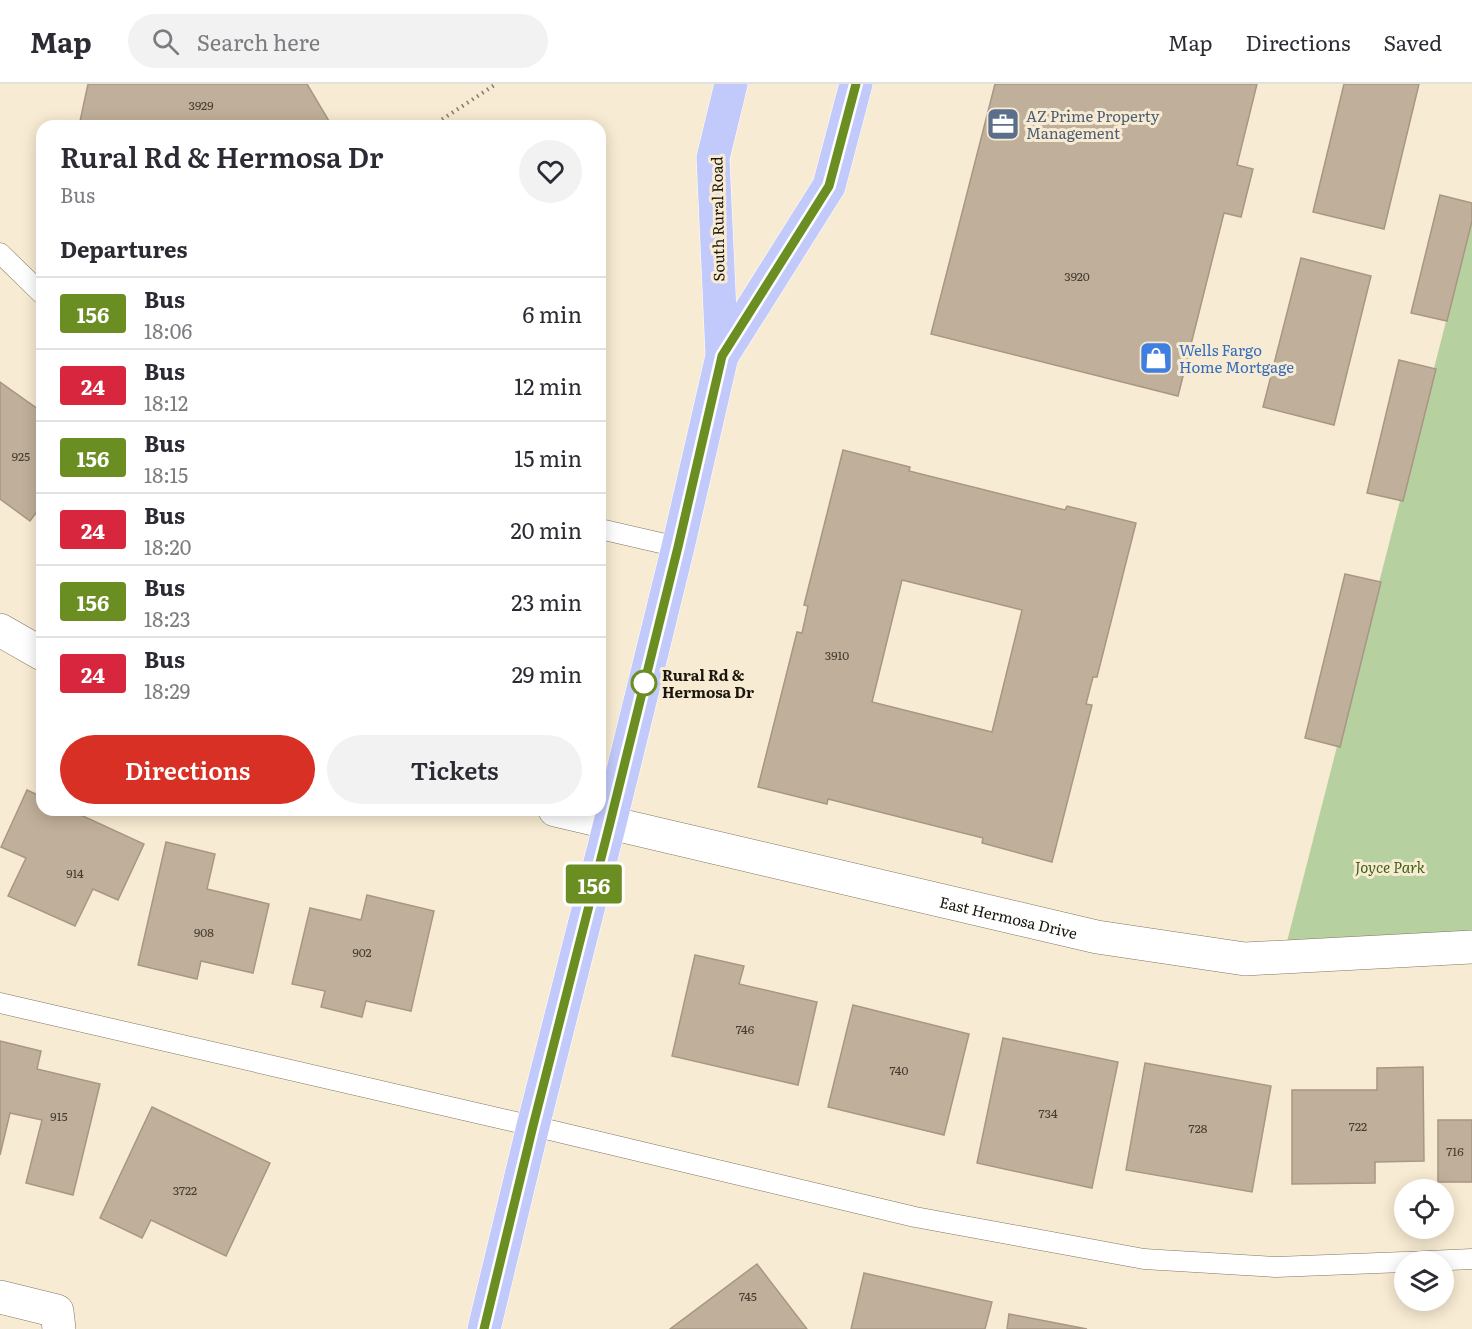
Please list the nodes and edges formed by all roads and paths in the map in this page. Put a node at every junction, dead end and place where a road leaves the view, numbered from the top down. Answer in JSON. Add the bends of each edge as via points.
{"nodes":[{"id":1,"x":496,"y":84,"type":"edge"},
{"id":2,"x":731,"y":84,"type":"edge"},
{"id":3,"x":856,"y":84,"type":"edge"},
{"id":4,"x":441,"y":120,"type":"edge"},
{"id":5,"x":0,"y":253,"type":"edge"},
{"id":6,"x":36,"y":288,"type":"edge"},
{"id":7,"x":722,"y":356,"type":"junction"},
{"id":8,"x":606,"y":530,"type":"edge"},
{"id":9,"x":678,"y":547,"type":"junction"},
{"id":10,"x":0,"y":630,"type":"edge"},
{"id":11,"x":36,"y":651,"type":"edge"},
{"id":12,"x":580,"y":816,"type":"edge"},
{"id":13,"x":610,"y":823,"type":"junction"},
{"id":14,"x":1472,"y":946,"type":"edge"},
{"id":15,"x":0,"y":1003,"type":"edge"},
{"id":16,"x":533,"y":1126,"type":"junction"},
{"id":17,"x":1472,"y":1259,"type":"edge"},
{"id":18,"x":1454,"y":1260,"type":"edge"},
{"id":19,"x":1394,"y":1262,"type":"edge"},
{"id":20,"x":0,"y":1297,"type":"edge"},
{"id":21,"x":58,"y":1320,"type":"edge"},
{"id":22,"x":484,"y":1329,"type":"edge"}],
"edges":[{"from":1,"to":4,"type":"path"},
{"from":2,"to":7,"type":"main road","name":"South Rural Road","via":[[713,158]]},
{"from":3,"to":7,"type":"main road","name":"South Rural Road","via":[[829,186]]},
{"from":5,"to":6,"type":"lane"},
{"from":7,"to":9,"type":"main road","name":"South Rural Road"},
{"from":8,"to":9,"type":"lane"},
{"from":9,"to":13,"type":"main road","name":"South Rural Road"},
{"from":10,"to":11,"type":"street"},
{"from":12,"to":13,"type":"street","name":"East Hermosa Drive"},
{"from":13,"to":14,"type":"street","name":"East Hermosa Drive","via":[[1097,937],[1245,959]]},
{"from":13,"to":16,"type":"main road","name":"South Rural Road"},
{"from":15,"to":16,"type":"lane"},
{"from":16,"to":19,"type":"lane","via":[[915,1217],[1144,1259],[1276,1267]]},
{"from":16,"to":22,"type":"main road","name":"South Rural Road"},
{"from":17,"to":18,"type":"lane"},
{"from":20,"to":21,"type":"street"}]}
